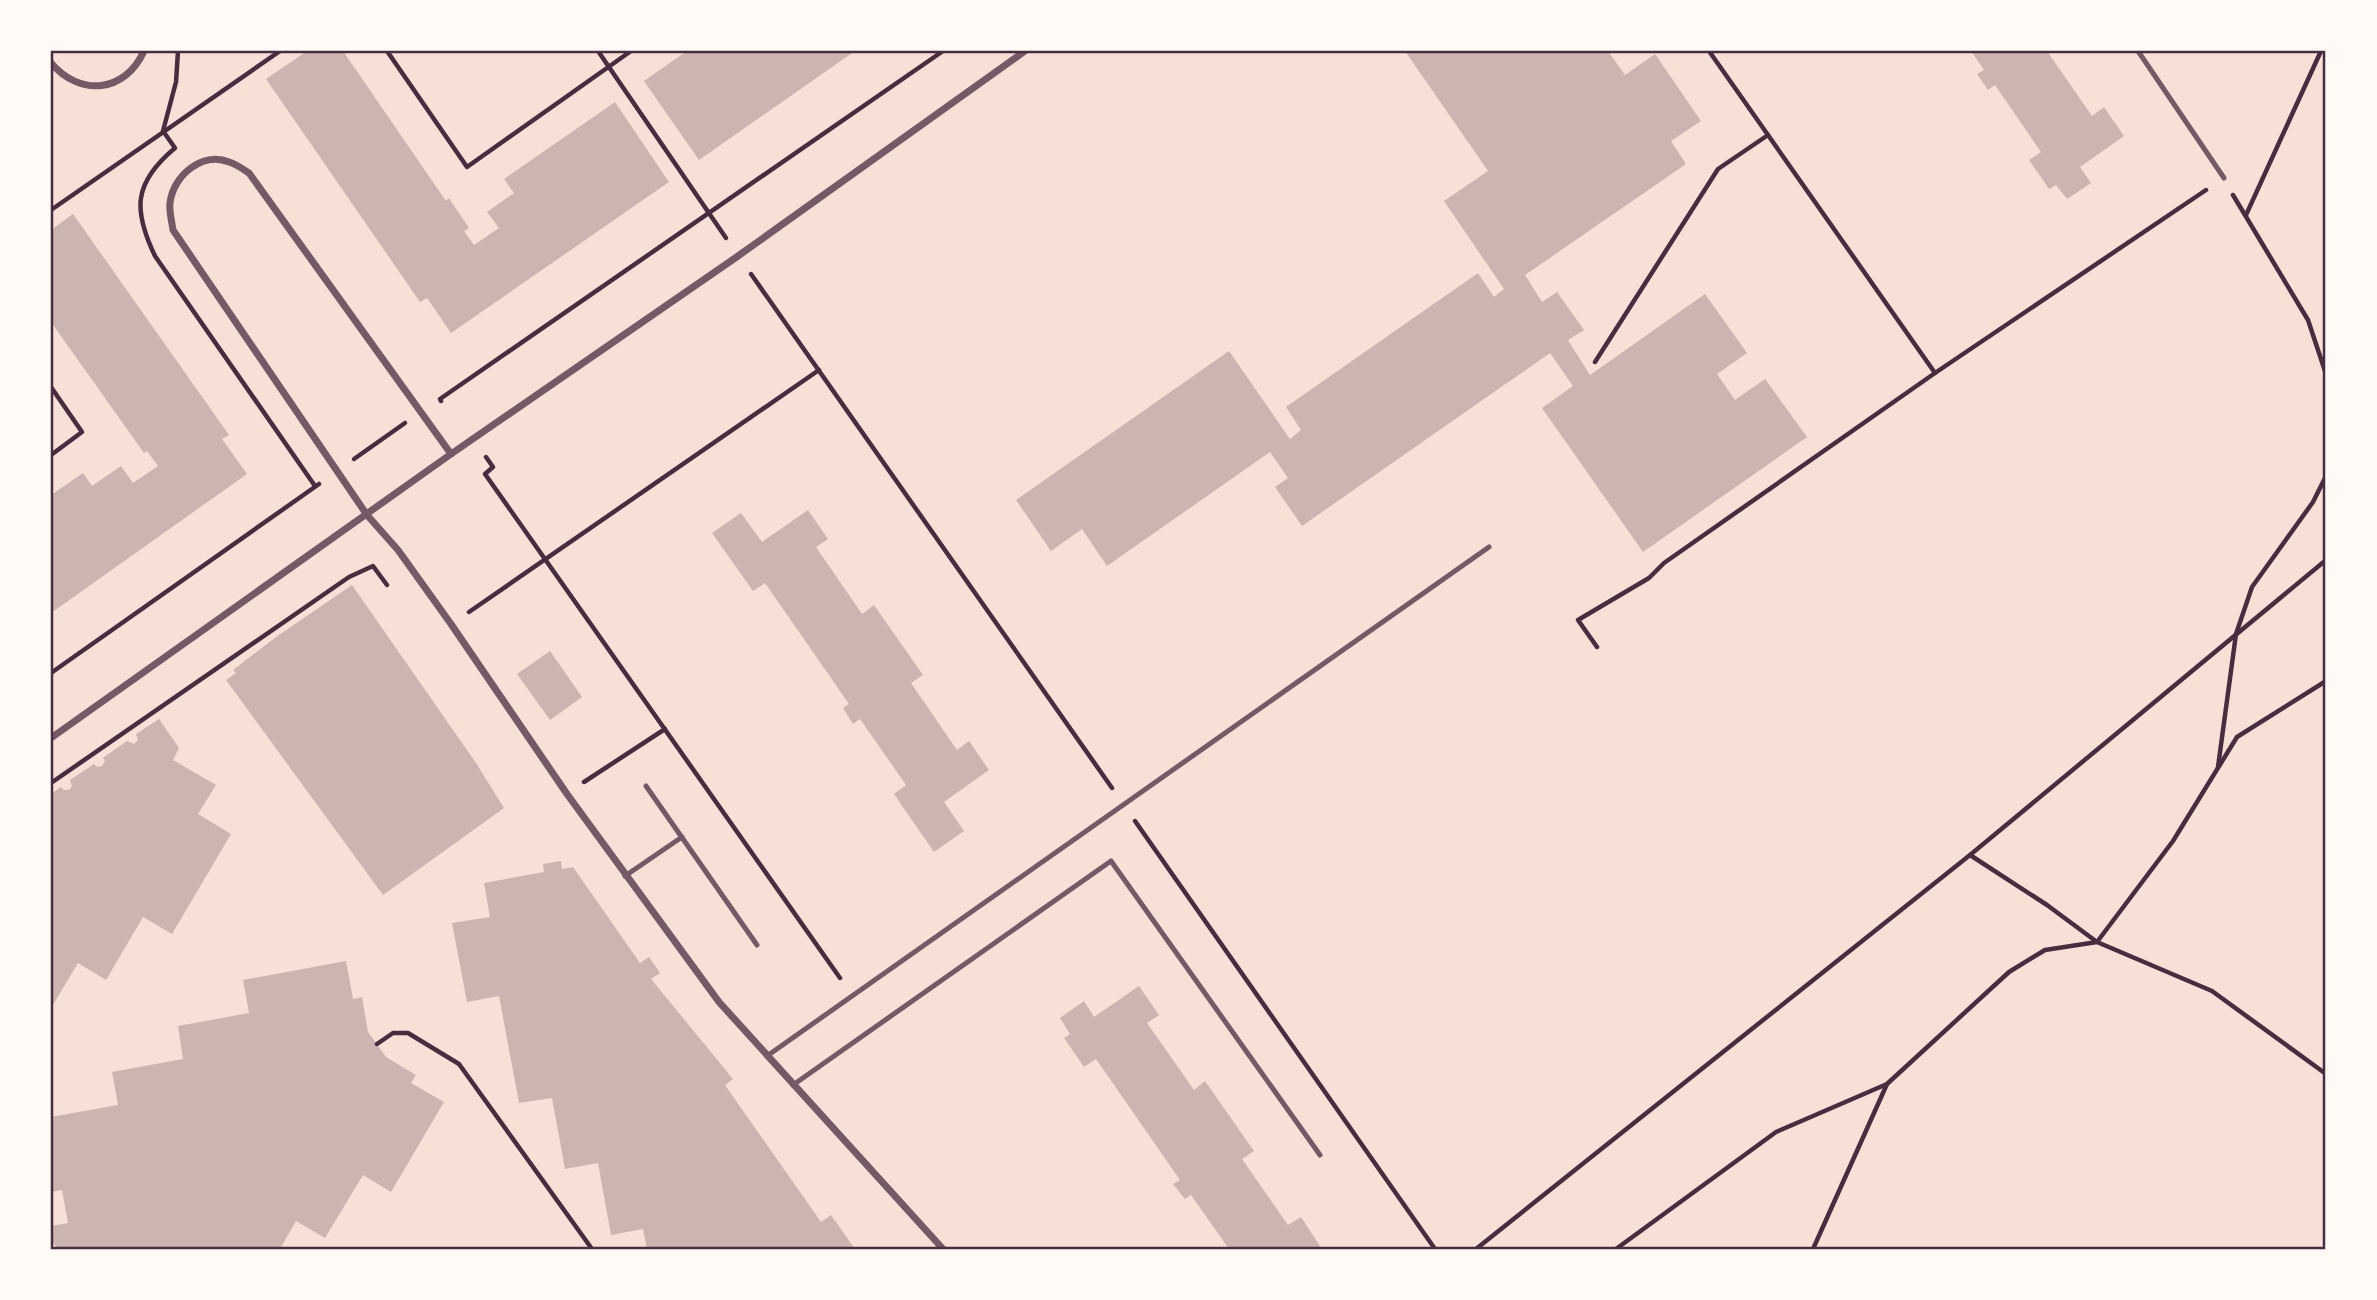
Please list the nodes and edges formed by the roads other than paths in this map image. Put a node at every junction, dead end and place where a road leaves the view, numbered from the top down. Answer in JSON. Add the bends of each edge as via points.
{"nodes":[{"id":1,"x":144,"y":51,"type":"edge"},
{"id":2,"x":1025,"y":51,"type":"edge"},
{"id":3,"x":2138,"y":51,"type":"edge"},
{"id":4,"x":51,"y":63,"type":"edge"},
{"id":5,"x":2224,"y":178,"type":"road end"},
{"id":6,"x":451,"y":454,"type":"junction"},
{"id":7,"x":367,"y":514,"type":"junction"},
{"id":8,"x":1489,"y":548,"type":"dead end"},
{"id":9,"x":51,"y":738,"type":"edge"},
{"id":10,"x":646,"y":786,"type":"dead end"},
{"id":11,"x":681,"y":836,"type":"junction"},
{"id":12,"x":625,"y":876,"type":"junction"},
{"id":13,"x":757,"y":945,"type":"dead end"},
{"id":14,"x":767,"y":1056,"type":"junction"},
{"id":15,"x":793,"y":1085,"type":"junction"},
{"id":16,"x":1320,"y":1155,"type":"dead end"},
{"id":17,"x":943,"y":1249,"type":"edge"}],
"edges":[{"from":1,"to":4,"type":"street","via":[[126,76],[111,84],[78,84]]},
{"from":2,"to":6,"type":"street"},
{"from":3,"to":5,"type":"lane"},
{"from":6,"to":7,"type":"street"},
{"from":6,"to":7,"type":"street","via":[[249,173],[227,161],[206,160],[188,169],[173,186],[169,205],[173,230]]},
{"from":7,"to":9,"type":"street"},
{"from":7,"to":12,"type":"street","via":[[451,624]]},
{"from":8,"to":14,"type":"lane"},
{"from":10,"to":11,"type":"lane"},
{"from":11,"to":12,"type":"lane"},
{"from":11,"to":13,"type":"lane"},
{"from":12,"to":14,"type":"street","via":[[719,1002]]},
{"from":14,"to":15,"type":"street"},
{"from":15,"to":16,"type":"lane","via":[[1111,861]]},
{"from":15,"to":17,"type":"street"}]}
